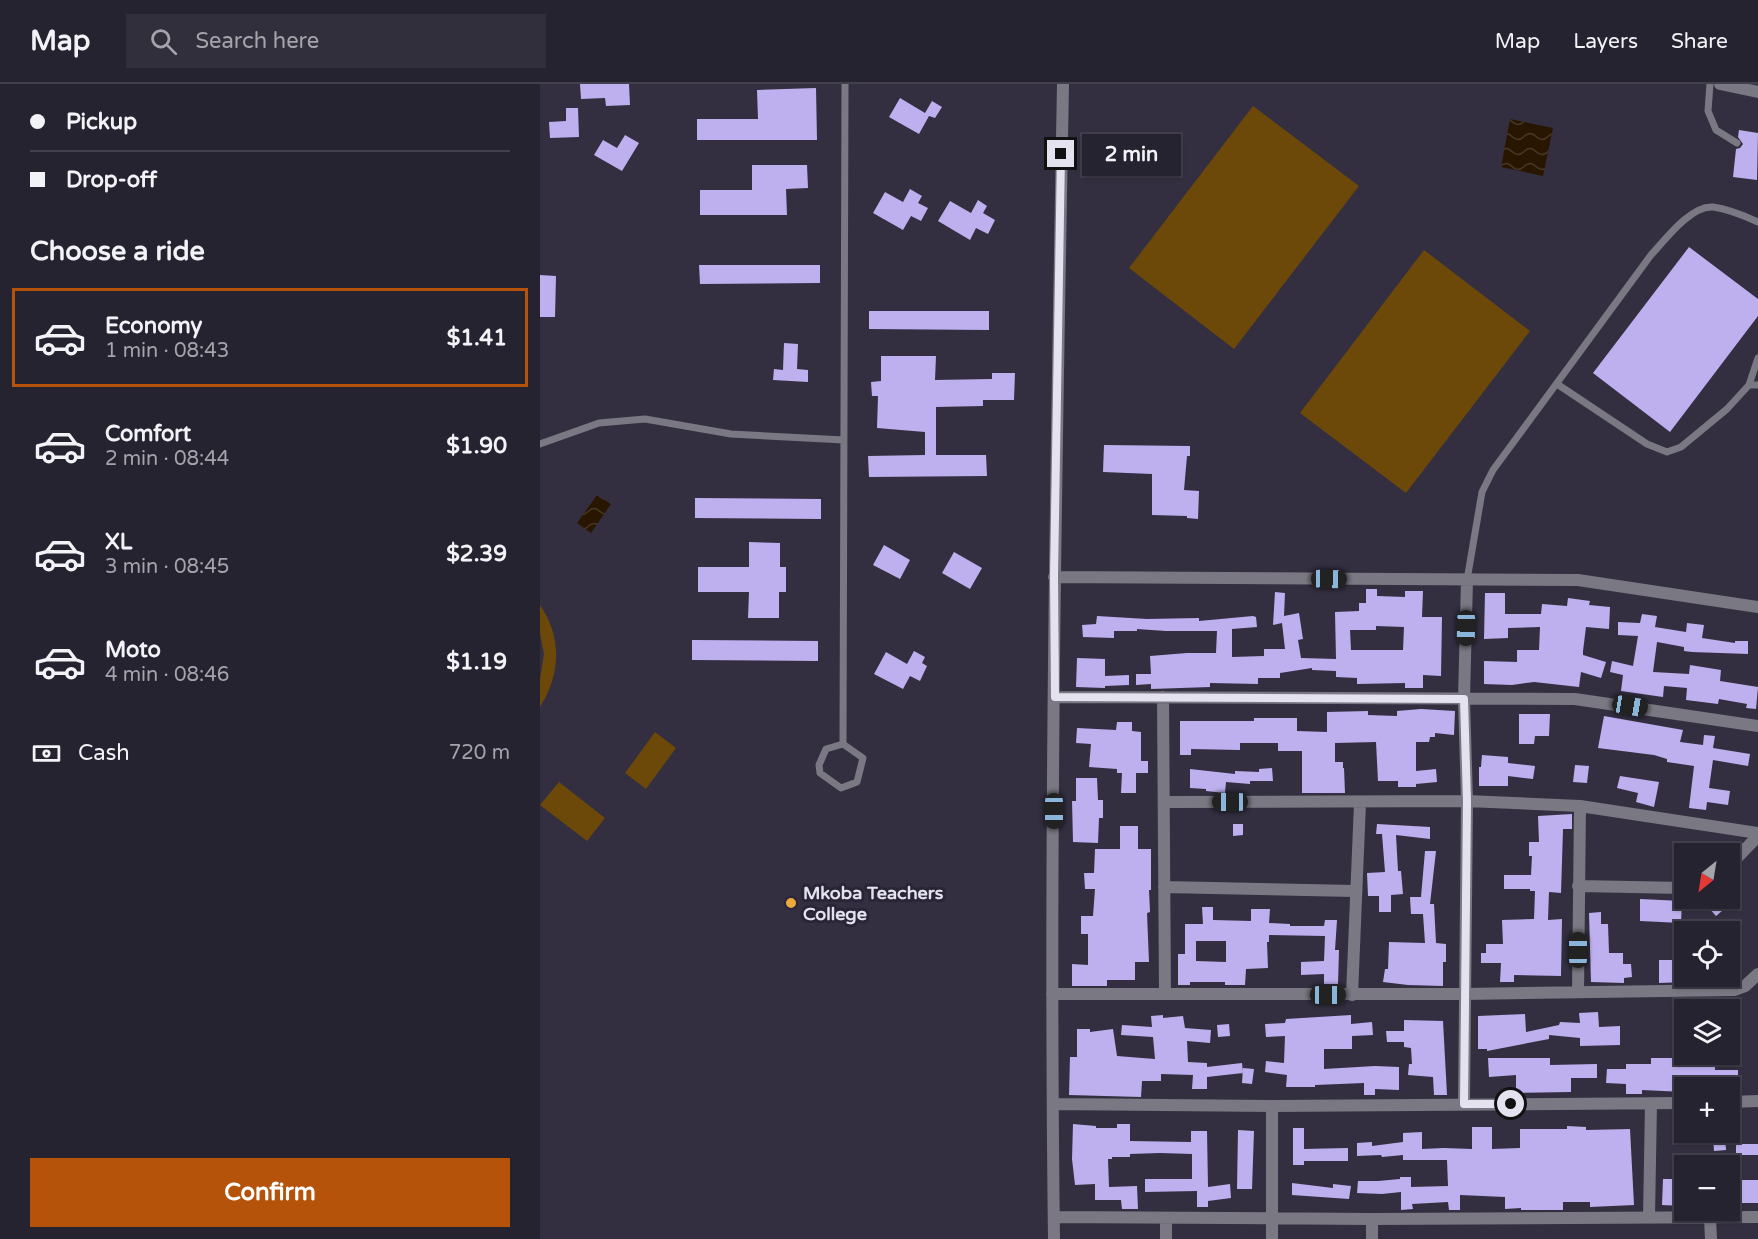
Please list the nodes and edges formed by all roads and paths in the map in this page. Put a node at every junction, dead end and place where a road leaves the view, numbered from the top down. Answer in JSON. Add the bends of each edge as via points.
{"nodes":[{"id":1,"x":845,"y":84,"type":"edge"},
{"id":2,"x":1063,"y":84,"type":"edge"},
{"id":3,"x":1710,"y":84,"type":"edge"},
{"id":4,"x":1720,"y":84,"type":"edge"},
{"id":5,"x":1758,"y":92,"type":"edge"},
{"id":6,"x":1737,"y":143,"type":"dead end"},
{"id":7,"x":1758,"y":222,"type":"edge"},
{"id":8,"x":1758,"y":358,"type":"edge"},
{"id":9,"x":1557,"y":384,"type":"junction"},
{"id":10,"x":1749,"y":385,"type":"junction"},
{"id":11,"x":1758,"y":385,"type":"edge"},
{"id":12,"x":844,"y":440,"type":"junction"},
{"id":13,"x":540,"y":444,"type":"edge"},
{"id":14,"x":1054,"y":577,"type":"junction"},
{"id":15,"x":1467,"y":580,"type":"junction"},
{"id":16,"x":1758,"y":607,"type":"edge"},
{"id":17,"x":1055,"y":697,"type":"junction"},
{"id":18,"x":1163,"y":698,"type":"junction"},
{"id":19,"x":1464,"y":699,"type":"junction"},
{"id":20,"x":1758,"y":726,"type":"edge"},
{"id":21,"x":843,"y":744,"type":"junction"},
{"id":22,"x":1467,"y":801,"type":"junction"},
{"id":23,"x":1165,"y":802,"type":"junction"},
{"id":24,"x":1359,"y":802,"type":"junction"},
{"id":25,"x":1580,"y":806,"type":"junction"},
{"id":26,"x":1758,"y":835,"type":"edge"},
{"id":27,"x":1740,"y":854,"type":"edge"},
{"id":28,"x":1578,"y":886,"type":"junction"},
{"id":29,"x":1164,"y":887,"type":"junction"},
{"id":30,"x":1674,"y":888,"type":"edge"},
{"id":31,"x":1355,"y":891,"type":"junction"},
{"id":32,"x":1758,"y":974,"type":"edge"},
{"id":33,"x":1578,"y":992,"type":"junction"},
{"id":34,"x":1052,"y":994,"type":"junction"},
{"id":35,"x":1165,"y":994,"type":"junction"},
{"id":36,"x":1465,"y":994,"type":"junction"},
{"id":37,"x":1352,"y":995,"type":"junction"},
{"id":38,"x":1758,"y":1101,"type":"edge"},
{"id":39,"x":1740,"y":1102,"type":"edge"},
{"id":40,"x":1674,"y":1103,"type":"edge"},
{"id":41,"x":1053,"y":1104,"type":"junction"},
{"id":42,"x":1464,"y":1104,"type":"junction"},
{"id":43,"x":1651,"y":1104,"type":"junction"},
{"id":44,"x":1272,"y":1106,"type":"junction"},
{"id":45,"x":1053,"y":1217,"type":"junction"},
{"id":46,"x":1649,"y":1217,"type":"junction"},
{"id":47,"x":1674,"y":1217,"type":"edge"},
{"id":48,"x":1740,"y":1217,"type":"edge"},
{"id":49,"x":1758,"y":1217,"type":"edge"},
{"id":50,"x":1166,"y":1218,"type":"junction"},
{"id":51,"x":1272,"y":1218,"type":"junction"},
{"id":52,"x":1372,"y":1220,"type":"junction"},
{"id":53,"x":1710,"y":1221,"type":"edge"},
{"id":54,"x":1054,"y":1239,"type":"edge"},
{"id":55,"x":1166,"y":1239,"type":"edge"},
{"id":56,"x":1272,"y":1239,"type":"edge"},
{"id":57,"x":1372,"y":1239,"type":"edge"},
{"id":58,"x":1711,"y":1239,"type":"edge"}],
"edges":[{"from":1,"to":12,"type":"lane"},
{"from":2,"to":14,"type":"street"},
{"from":3,"to":6,"type":"lane","via":[[1708,111],[1716,130]]},
{"from":4,"to":5,"type":"street"},
{"from":7,"to":9,"type":"lane","via":[[1712,207],[1697,210],[1651,255]]},
{"from":8,"to":10,"type":"lane"},
{"from":9,"to":10,"type":"lane","via":[[1647,444],[1667,452],[1681,447],[1718,417]]},
{"from":9,"to":15,"type":"lane","via":[[1484,485]]},
{"from":10,"to":11,"type":"lane"},
{"from":12,"to":13,"type":"lane","via":[[731,434],[645,419],[599,423]]},
{"from":12,"to":21,"type":"lane"},
{"from":14,"to":15,"type":"street"},
{"from":14,"to":17,"type":"street"},
{"from":15,"to":16,"type":"street","via":[[1589,581]]},
{"from":15,"to":19,"type":"street"},
{"from":17,"to":18,"type":"street"},
{"from":17,"to":34,"type":"street"},
{"from":18,"to":19,"type":"street"},
{"from":18,"to":23,"type":"street"},
{"from":19,"to":20,"type":"street","via":[[1588,700]]},
{"from":19,"to":22,"type":"street"},
{"from":21,"to":21,"type":"lane","via":[[863,758],[857,782],[841,789],[820,773],[819,765],[826,749]]},
{"from":22,"to":24,"type":"street"},
{"from":22,"to":25,"type":"street"},
{"from":22,"to":36,"type":"street"},
{"from":23,"to":24,"type":"street"},
{"from":23,"to":29,"type":"street"},
{"from":24,"to":31,"type":"street"},
{"from":25,"to":26,"type":"street"},
{"from":25,"to":28,"type":"street"},
{"from":26,"to":27,"type":"street"},
{"from":28,"to":30,"type":"street"},
{"from":28,"to":33,"type":"street"},
{"from":29,"to":31,"type":"street"},
{"from":29,"to":35,"type":"street"},
{"from":31,"to":37,"type":"street"},
{"from":32,"to":33,"type":"street","via":[[1734,990]]},
{"from":33,"to":36,"type":"street"},
{"from":34,"to":35,"type":"street"},
{"from":34,"to":41,"type":"street"},
{"from":35,"to":37,"type":"street"},
{"from":36,"to":37,"type":"street"},
{"from":36,"to":42,"type":"street"},
{"from":38,"to":39,"type":"street"},
{"from":40,"to":43,"type":"street"},
{"from":41,"to":44,"type":"street"},
{"from":41,"to":45,"type":"street"},
{"from":42,"to":43,"type":"street"},
{"from":42,"to":44,"type":"street"},
{"from":43,"to":46,"type":"street"},
{"from":44,"to":51,"type":"street"},
{"from":45,"to":50,"type":"street"},
{"from":45,"to":54,"type":"street"},
{"from":46,"to":47,"type":"street"},
{"from":46,"to":52,"type":"street"},
{"from":48,"to":49,"type":"street"},
{"from":50,"to":51,"type":"street"},
{"from":50,"to":55,"type":"street"},
{"from":51,"to":52,"type":"street"},
{"from":51,"to":56,"type":"street"},
{"from":52,"to":57,"type":"street"},
{"from":53,"to":58,"type":"street"}]}
